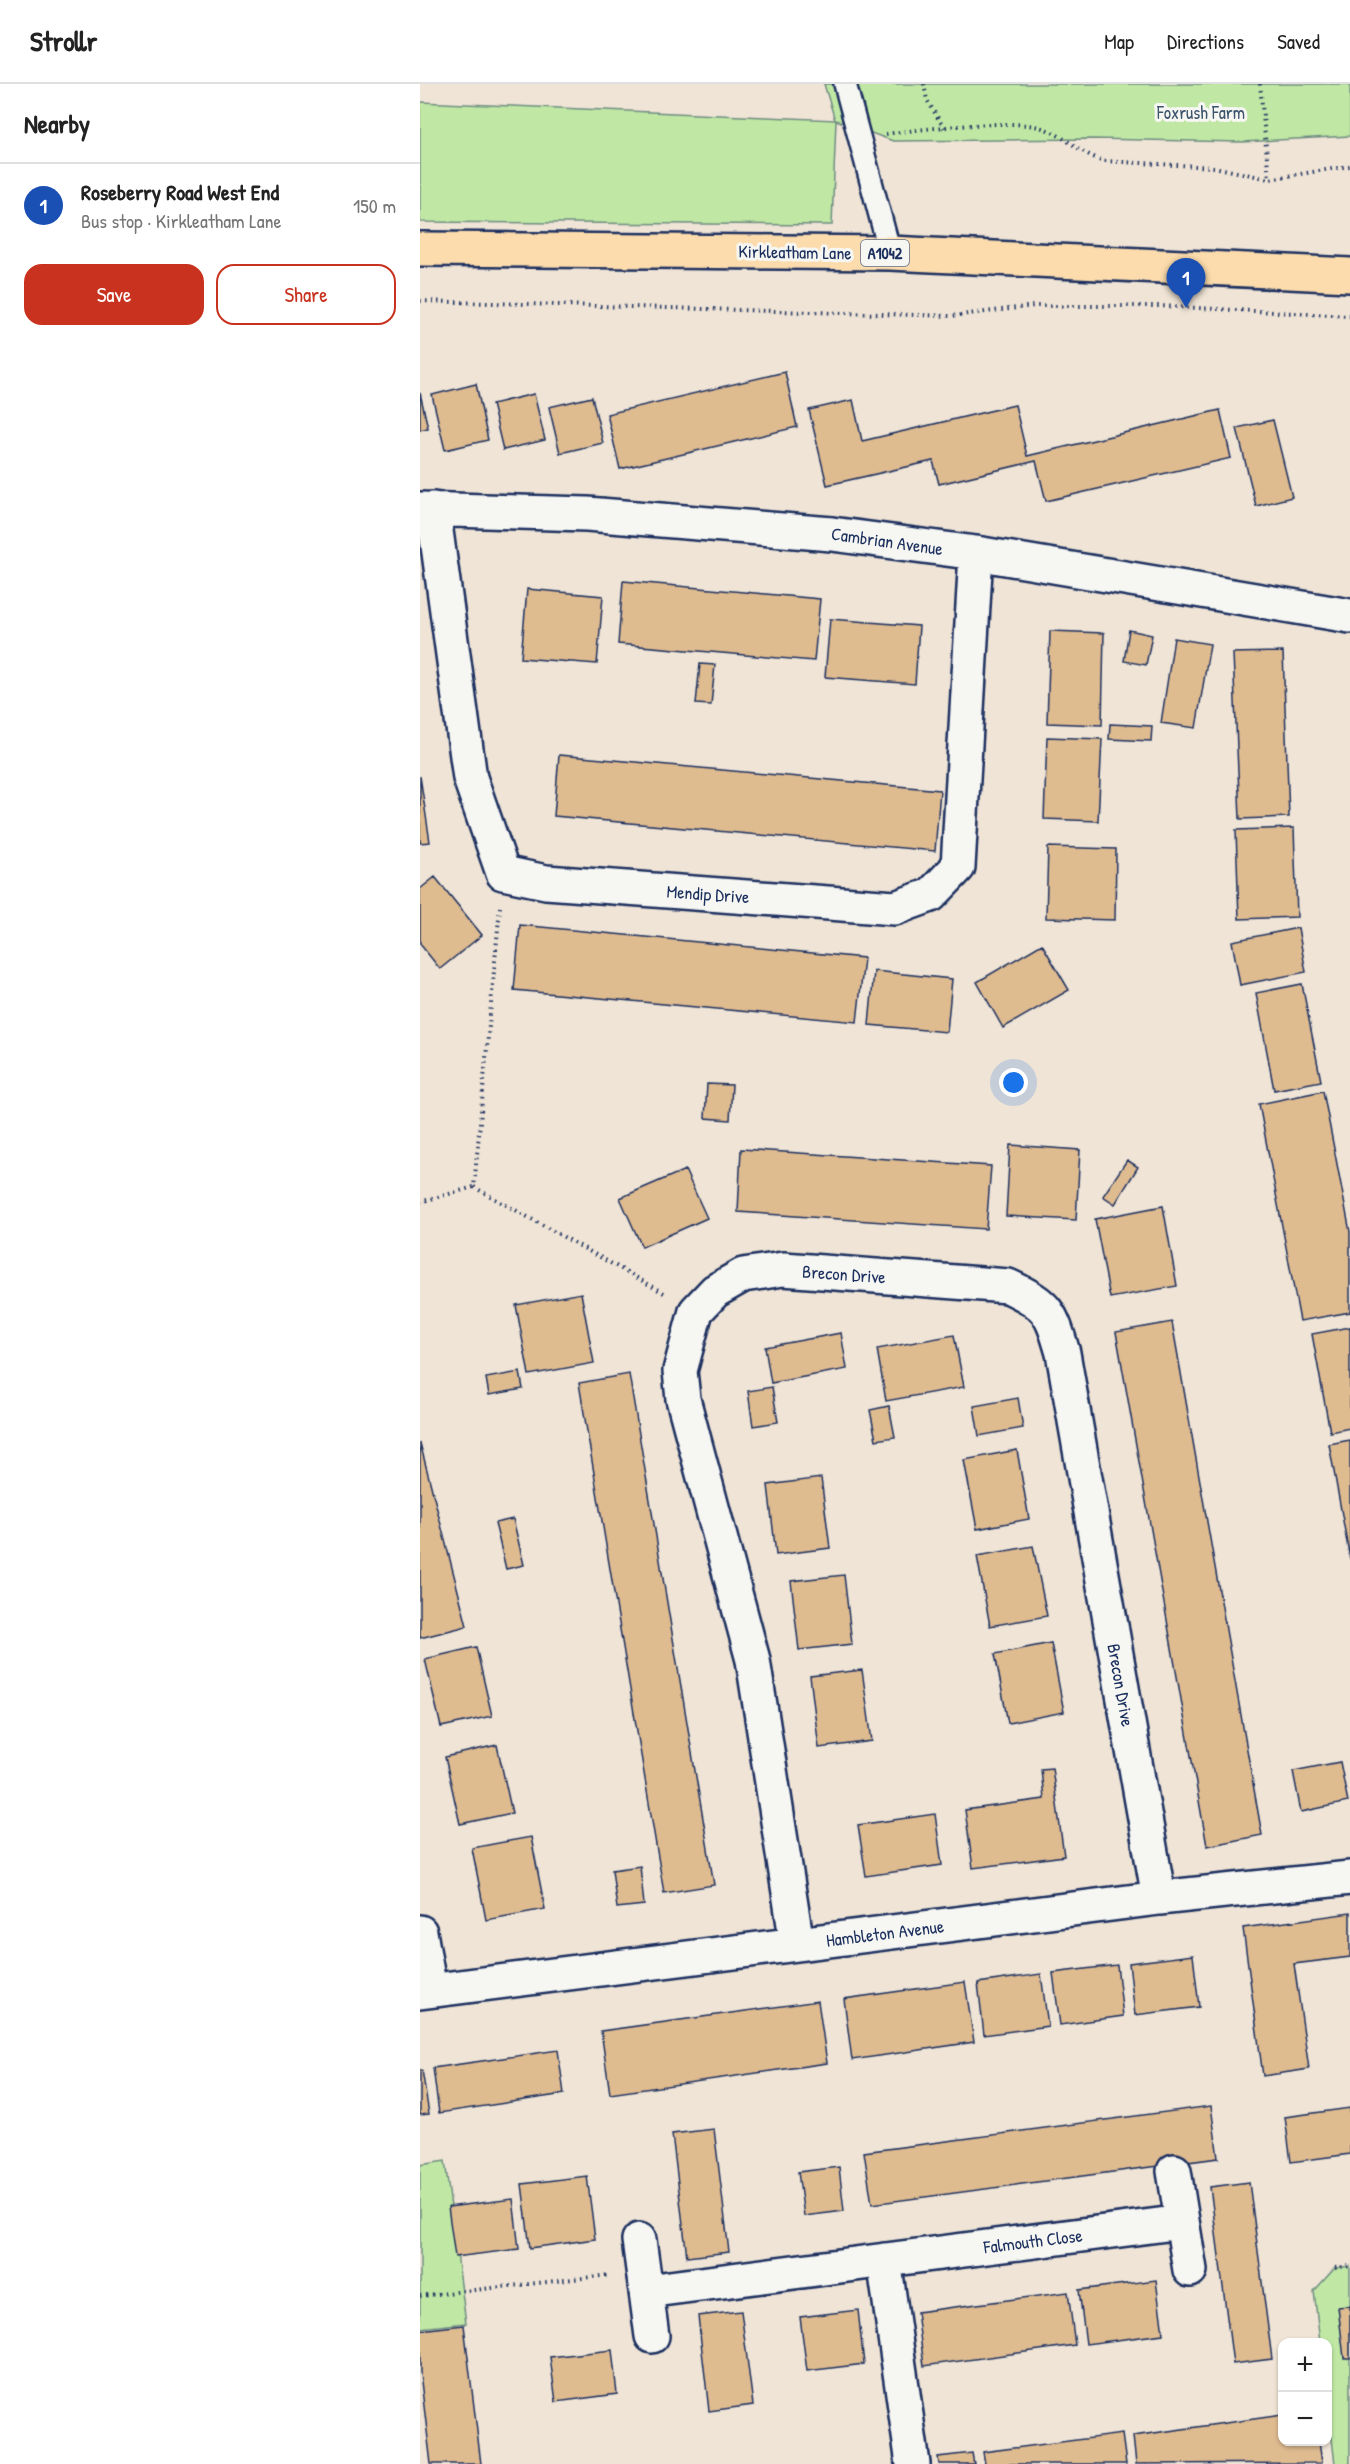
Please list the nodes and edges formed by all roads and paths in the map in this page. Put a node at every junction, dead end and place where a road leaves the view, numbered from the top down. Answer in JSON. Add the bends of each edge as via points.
{"nodes":[{"id":1,"x":845,"y":84,"type":"edge"},
{"id":2,"x":924,"y":84,"type":"edge"},
{"id":3,"x":1260,"y":84,"type":"edge"},
{"id":4,"x":944,"y":128,"type":"junction"},
{"id":5,"x":861,"y":141,"type":"junction"},
{"id":6,"x":1350,"y":166,"type":"edge"},
{"id":7,"x":1269,"y":179,"type":"junction"},
{"id":8,"x":420,"y":249,"type":"edge"},
{"id":9,"x":890,"y":253,"type":"junction"},
{"id":10,"x":1350,"y":275,"type":"edge"},
{"id":11,"x":420,"y":301,"type":"edge"},
{"id":12,"x":1350,"y":316,"type":"edge"},
{"id":13,"x":426,"y":509,"type":"edge"},
{"id":14,"x":976,"y":553,"type":"junction"},
{"id":15,"x":1350,"y":616,"type":"edge"},
{"id":16,"x":503,"y":873,"type":"junction"},
{"id":17,"x":474,"y":1187,"type":"junction"},
{"id":18,"x":420,"y":1202,"type":"edge"},
{"id":19,"x":696,"y":1311,"type":"junction"},
{"id":20,"x":1350,"y":1878,"type":"edge"},
{"id":21,"x":1159,"y":1898,"type":"junction"},
{"id":22,"x":420,"y":1932,"type":"edge"},
{"id":23,"x":797,"y":1944,"type":"junction"},
{"id":24,"x":425,"y":1991,"type":"edge"},
{"id":25,"x":1174,"y":2171,"type":"dead end"},
{"id":26,"x":1182,"y":2222,"type":"junction"},
{"id":27,"x":884,"y":2260,"type":"junction"},
{"id":28,"x":1350,"y":2266,"type":"edge"},
{"id":29,"x":643,"y":2268,"type":"junction"},
{"id":30,"x":1335,"y":2268,"type":"dead end"},
{"id":31,"x":1190,"y":2270,"type":"dead end"},
{"id":32,"x":420,"y":2296,"type":"edge"},
{"id":33,"x":652,"y":2336,"type":"dead end"},
{"id":34,"x":913,"y":2464,"type":"edge"}],
"edges":[{"from":1,"to":5,"type":"lane"},
{"from":2,"to":4,"type":"path","via":[[927,100]]},
{"from":3,"to":7,"type":"path"},
{"from":4,"to":5,"type":"path","via":[[904,131]]},
{"from":4,"to":7,"type":"path","via":[[1038,127],[1064,137],[1090,157],[1104,161],[1214,167]]},
{"from":5,"to":9,"type":"lane"},
{"from":6,"to":7,"type":"path"},
{"from":8,"to":9,"type":"main road","name":"Kirkleatham Lane","number":"A1042"},
{"from":9,"to":10,"type":"main road","name":"Kirkleatham Lane","number":"A1042"},
{"from":11,"to":12,"type":"path","via":[[952,316],[1034,306],[1160,306]]},
{"from":13,"to":14,"type":"street","name":"Cambrian Avenue","via":[[587,514],[809,532]]},
{"from":13,"to":16,"type":"street","via":[[470,778]]},
{"from":14,"to":15,"type":"street","name":"Cambrian Avenue"},
{"from":14,"to":16,"type":"street","name":"Mendip Drive","via":[[958,867],[931,895],[895,908],[546,882]]},
{"from":16,"to":17,"type":"path"},
{"from":17,"to":18,"type":"path"},
{"from":17,"to":19,"type":"path"},
{"from":19,"to":21,"type":"street","name":"Brecon Drive","via":[[715,1291],[743,1275],[783,1269],[1008,1286],[1029,1296],[1052,1315],[1063,1353]]},
{"from":19,"to":23,"type":"street","name":"Brecon Drive","via":[[680,1371],[683,1399],[753,1660]]},
{"from":20,"to":21,"type":"street","name":"Hambleton Avenue"},
{"from":21,"to":23,"type":"street","name":"Hambleton Avenue"},
{"from":22,"to":24,"type":"street"},
{"from":23,"to":24,"type":"street","name":"Hambleton Avenue"},
{"from":25,"to":26,"type":"street"},
{"from":26,"to":27,"type":"street","name":"Falmouth Close"},
{"from":26,"to":31,"type":"street"},
{"from":27,"to":29,"type":"street","name":"Falmouth Close"},
{"from":27,"to":34,"type":"street"},
{"from":28,"to":30,"type":"path"},
{"from":29,"to":32,"type":"path"},
{"from":29,"to":33,"type":"street"}]}
